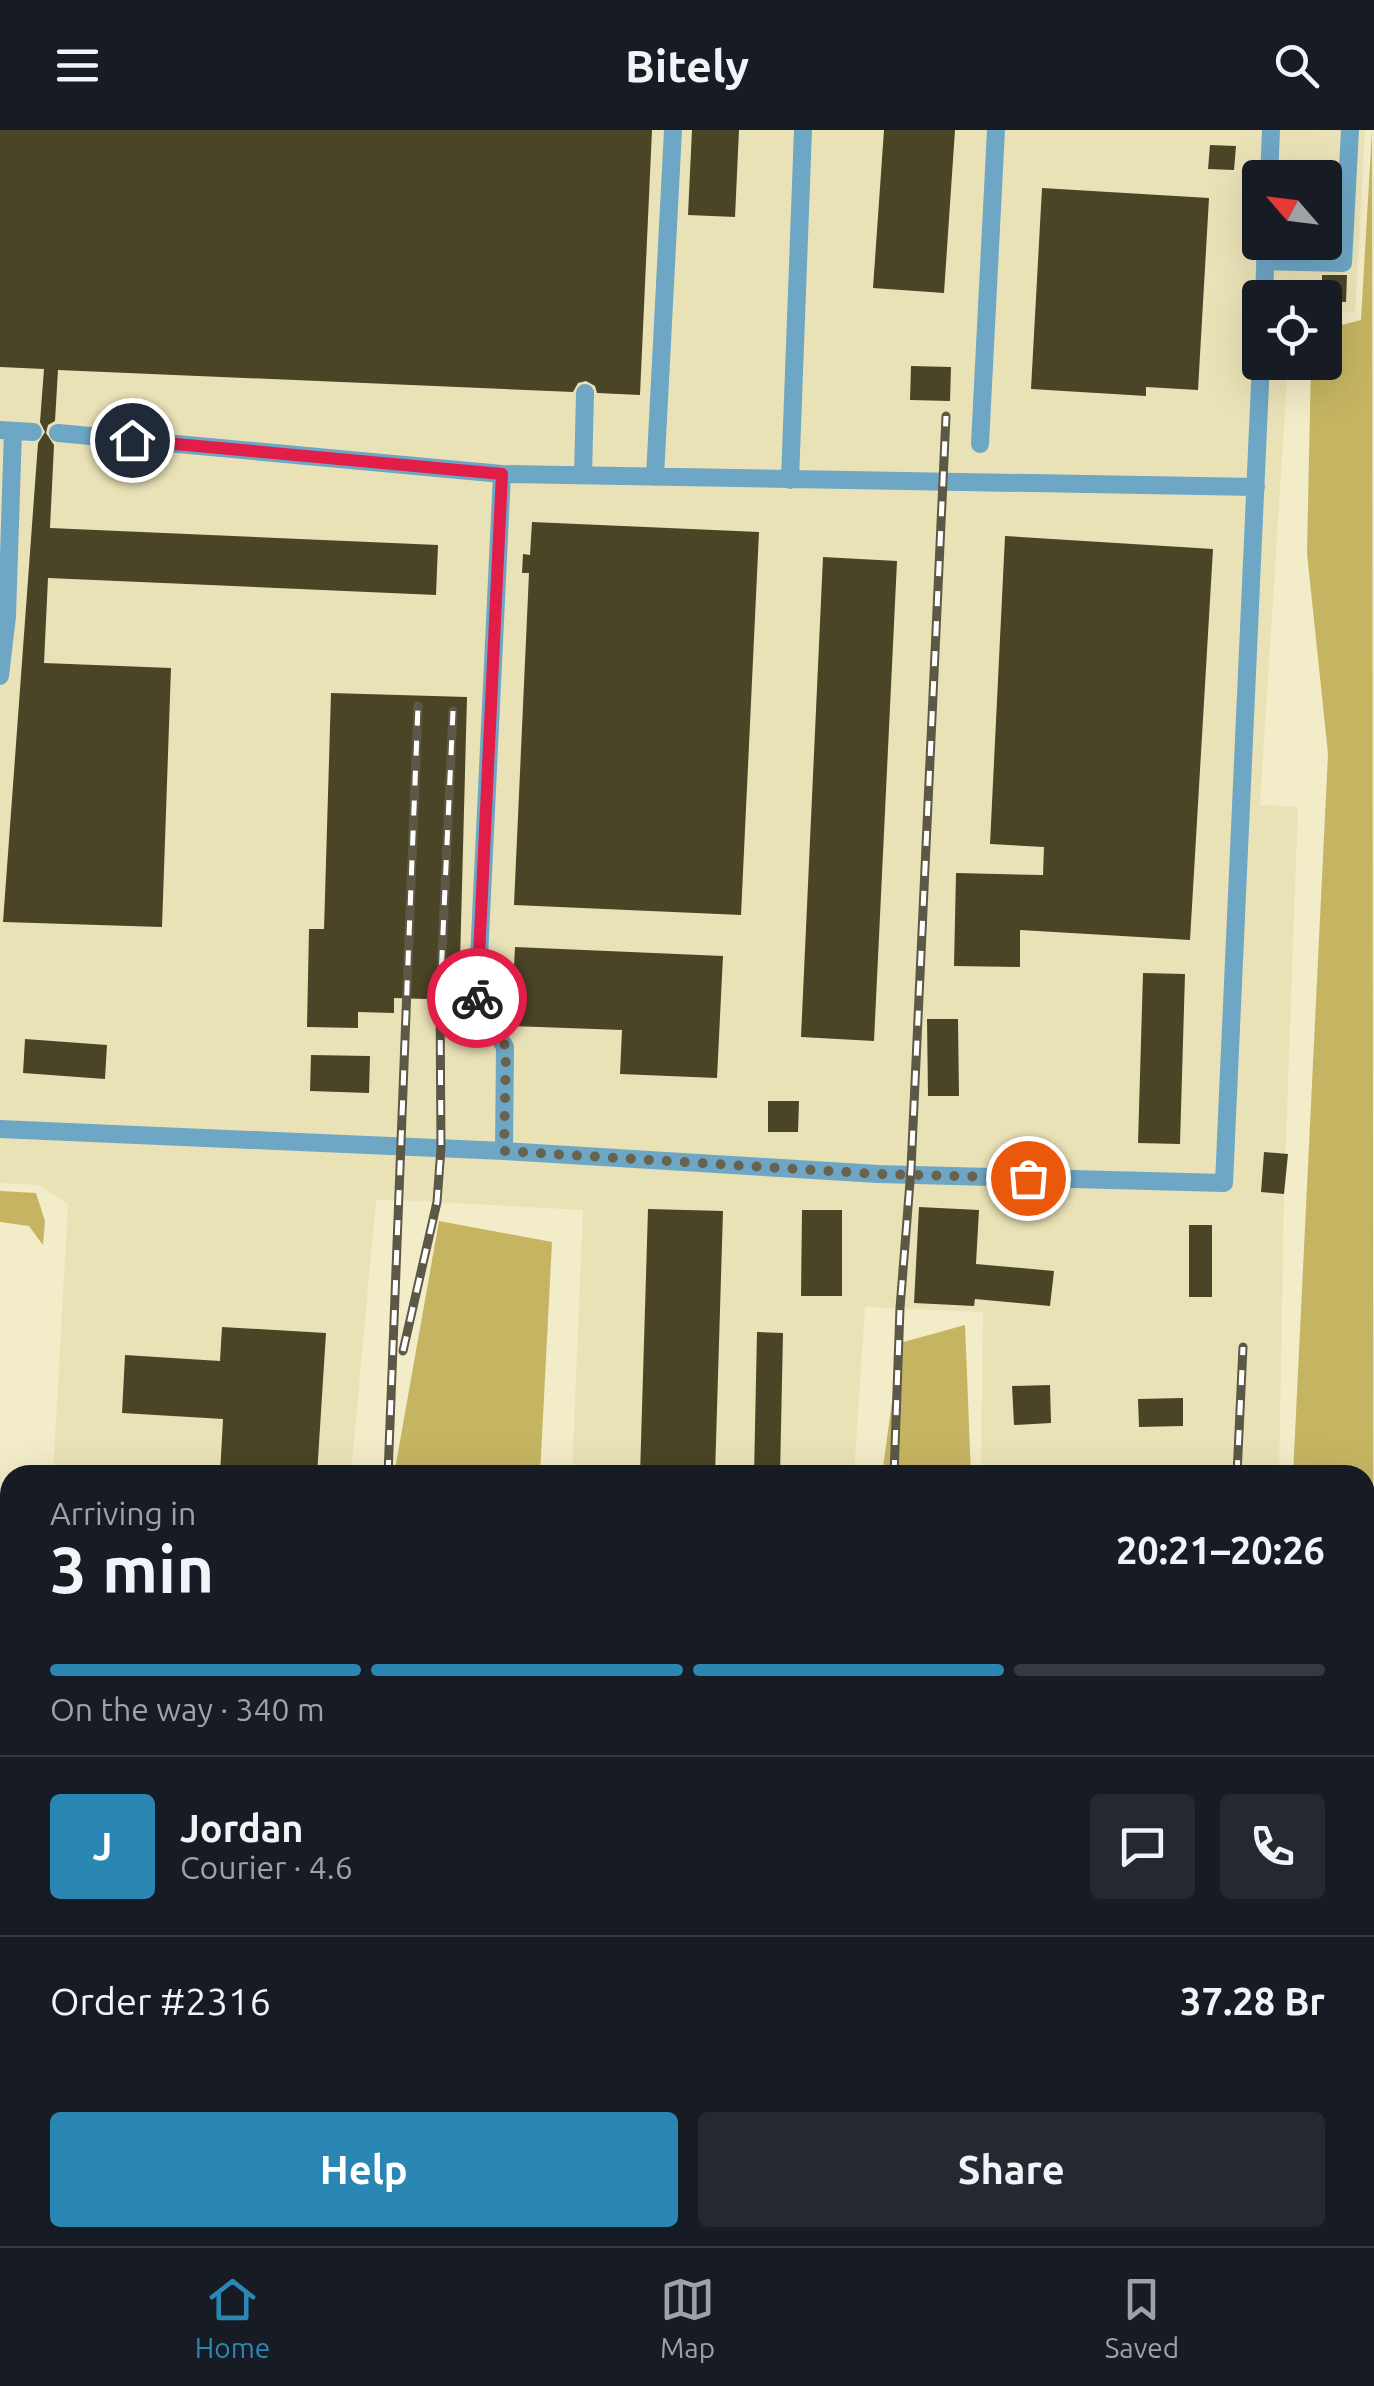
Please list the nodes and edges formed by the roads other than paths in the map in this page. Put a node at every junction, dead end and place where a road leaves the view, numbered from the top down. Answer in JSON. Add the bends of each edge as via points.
{"nodes":[{"id":1,"x":673,"y":130,"type":"edge"},
{"id":2,"x":802,"y":130,"type":"edge"},
{"id":3,"x":996,"y":130,"type":"edge"},
{"id":4,"x":1271,"y":130,"type":"edge"},
{"id":5,"x":1350,"y":130,"type":"edge"},
{"id":6,"x":1270,"y":160,"type":"edge"},
{"id":7,"x":1322,"y":260,"type":"edge"},
{"id":8,"x":1260,"y":380,"type":"edge"},
{"id":9,"x":586,"y":393,"type":"dead end"},
{"id":10,"x":7,"y":430,"type":"edge"},
{"id":11,"x":34,"y":432,"type":"dead end"},
{"id":12,"x":58,"y":433,"type":"dead end"},
{"id":13,"x":980,"y":444,"type":"dead end"},
{"id":14,"x":502,"y":474,"type":"junction"},
{"id":15,"x":583,"y":475,"type":"junction"},
{"id":16,"x":656,"y":477,"type":"junction"},
{"id":17,"x":790,"y":480,"type":"junction"},
{"id":18,"x":1256,"y":487,"type":"junction"},
{"id":19,"x":0,"y":676,"type":"edge"},
{"id":20,"x":0,"y":1129,"type":"edge"},
{"id":21,"x":504,"y":1151,"type":"junction"}],
"edges":[{"from":1,"to":16,"type":"lane"},
{"from":2,"to":17,"type":"lane"},
{"from":3,"to":13,"type":"lane"},
{"from":4,"to":6,"type":"lane"},
{"from":5,"to":7,"type":"lane","via":[[1343,263]]},
{"from":8,"to":18,"type":"lane"},
{"from":9,"to":15,"type":"lane"},
{"from":10,"to":11,"type":"lane"},
{"from":10,"to":19,"type":"lane"},
{"from":12,"to":14,"type":"lane"},
{"from":14,"to":15,"type":"lane"},
{"from":14,"to":21,"type":"lane","via":[[477,1000],[506,1047]]},
{"from":15,"to":16,"type":"lane"},
{"from":16,"to":17,"type":"lane"},
{"from":17,"to":18,"type":"lane"},
{"from":18,"to":21,"type":"lane","via":[[1224,1183],[878,1174]]},
{"from":20,"to":21,"type":"lane"}]}
